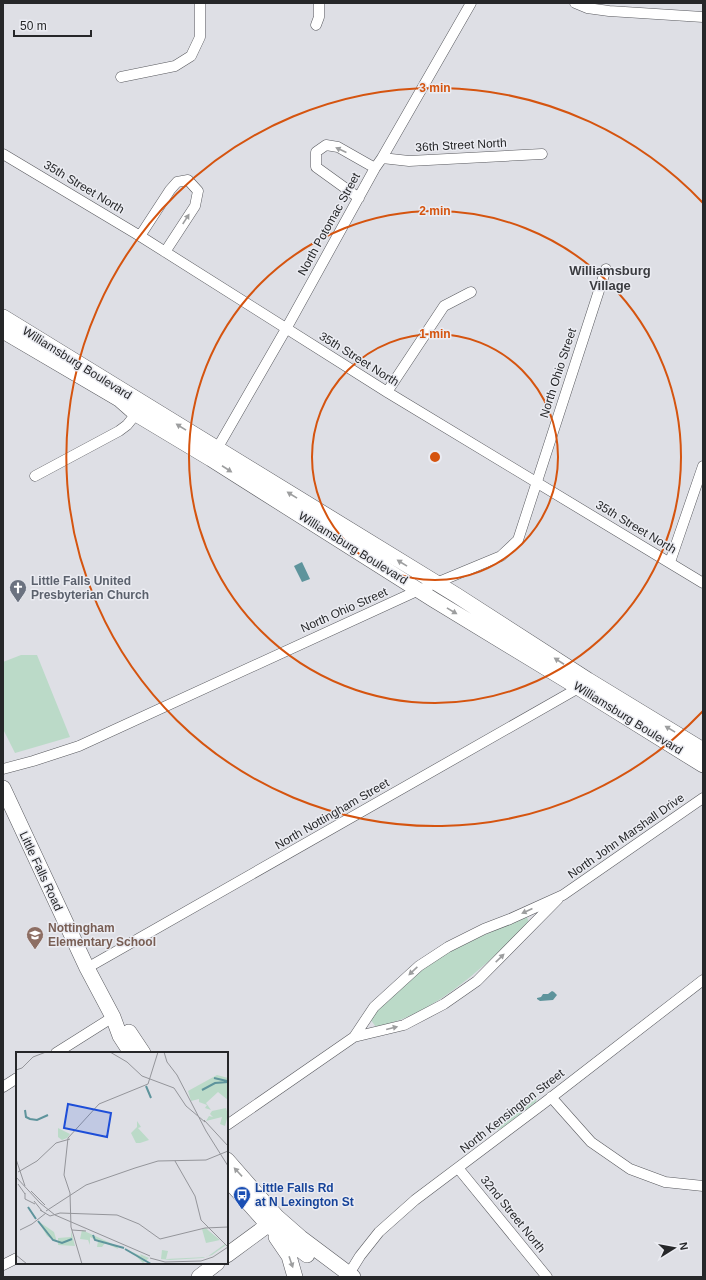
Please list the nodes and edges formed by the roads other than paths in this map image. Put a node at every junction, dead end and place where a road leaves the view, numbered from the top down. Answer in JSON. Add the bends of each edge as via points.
{"nodes":[{"id":1,"x":200,"y":3,"type":"edge"},
{"id":2,"x":318,"y":3,"type":"edge"},
{"id":3,"x":471,"y":3,"type":"edge"},
{"id":4,"x":575,"y":3,"type":"edge"},
{"id":5,"x":703,"y":17,"type":"edge"},
{"id":6,"x":316,"y":26,"type":"dead end"},
{"id":7,"x":121,"y":77,"type":"dead end"},
{"id":8,"x":3,"y":154,"type":"edge"},
{"id":9,"x":542,"y":154,"type":"dead end"},
{"id":10,"x":382,"y":158,"type":"junction"},
{"id":11,"x":375,"y":168,"type":"junction"},
{"id":12,"x":358,"y":198,"type":"junction"},
{"id":13,"x":140,"y":236,"type":"junction"},
{"id":14,"x":165,"y":252,"type":"junction"},
{"id":15,"x":606,"y":269,"type":"dead end"},
{"id":16,"x":471,"y":292,"type":"dead end"},
{"id":17,"x":3,"y":316,"type":"edge"},
{"id":18,"x":286,"y":329,"type":"junction"},
{"id":19,"x":3,"y":331,"type":"edge"},
{"id":20,"x":387,"y":392,"type":"junction"},
{"id":21,"x":140,"y":409,"type":"junction"},
{"id":22,"x":214,"y":454,"type":"junction"},
{"id":23,"x":703,"y":466,"type":"edge"},
{"id":24,"x":35,"y":476,"type":"dead end"},
{"id":25,"x":536,"y":483,"type":"junction"},
{"id":26,"x":670,"y":562,"type":"junction"},
{"id":27,"x":436,"y":583,"type":"junction"},
{"id":28,"x":703,"y":583,"type":"edge"},
{"id":29,"x":419,"y":590,"type":"junction"},
{"id":30,"x":584,"y":684,"type":"junction"},
{"id":31,"x":703,"y":750,"type":"edge"},
{"id":32,"x":703,"y":765,"type":"edge"},
{"id":33,"x":3,"y":769,"type":"edge"},
{"id":34,"x":3,"y":788,"type":"edge"},
{"id":35,"x":703,"y":798,"type":"edge"},
{"id":36,"x":563,"y":895,"type":"junction"},
{"id":37,"x":87,"y":968,"type":"junction"},
{"id":38,"x":703,"y":980,"type":"edge"},
{"id":39,"x":113,"y":1016,"type":"junction"},
{"id":40,"x":354,"y":1037,"type":"junction"},
{"id":41,"x":58,"y":1052,"type":"edge"},
{"id":42,"x":129,"y":1052,"type":"edge"},
{"id":43,"x":142,"y":1052,"type":"edge"},
{"id":44,"x":16,"y":1079,"type":"edge"},
{"id":45,"x":3,"y":1087,"type":"edge"},
{"id":46,"x":551,"y":1097,"type":"junction"},
{"id":47,"x":228,"y":1125,"type":"edge"},
{"id":48,"x":228,"y":1161,"type":"edge"},
{"id":49,"x":458,"y":1168,"type":"junction"},
{"id":50,"x":228,"y":1180,"type":"edge"},
{"id":51,"x":703,"y":1186,"type":"edge"},
{"id":52,"x":272,"y":1221,"type":"junction"},
{"id":53,"x":228,"y":1254,"type":"edge"},
{"id":54,"x":16,"y":1258,"type":"edge"},
{"id":55,"x":3,"y":1264,"type":"edge"},
{"id":56,"x":216,"y":1264,"type":"edge"},
{"id":57,"x":346,"y":1276,"type":"edge"},
{"id":58,"x":198,"y":1277,"type":"edge"},
{"id":59,"x":295,"y":1277,"type":"edge"},
{"id":60,"x":547,"y":1277,"type":"edge"}],
"edges":[{"from":1,"to":7,"type":"street","via":[[200,37],[191,56],[175,66]]},
{"from":2,"to":6,"type":"street","via":[[320,17]]},
{"from":3,"to":10,"type":"street","name":"North Potomac Street"},
{"from":4,"to":5,"type":"street","via":[[587,8],[609,11]]},
{"from":8,"to":13,"type":"street","name":"35th Street North"},
{"from":9,"to":10,"type":"street","name":"36th Street North","via":[[409,161]]},
{"from":10,"to":11,"type":"street","name":"North Potomac Street"},
{"from":11,"to":12,"type":"street","name":"North Potomac Street"},
{"from":11,"to":12,"type":"street","one_way":true,"via":[[338,148],[326,145],[316,152],[316,167]]},
{"from":12,"to":18,"type":"street","name":"North Potomac Street"},
{"from":13,"to":14,"type":"street","name":"35th Street North"},
{"from":14,"to":13,"type":"street","one_way":true,"via":[[195,206],[198,191],[188,180],[177,182],[170,190]]},
{"from":14,"to":18,"type":"street","name":"35th Street North"},
{"from":15,"to":25,"type":"street","name":"North Ohio Street"},
{"from":16,"to":20,"type":"street","via":[[444,306]]},
{"from":17,"to":21,"type":"main road","name":"Williamsburg Boulevard"},
{"from":18,"to":20,"type":"street","name":"35th Street North"},
{"from":18,"to":22,"type":"street","name":"North Potomac Street"},
{"from":19,"to":21,"type":"main road","name":"Williamsburg Boulevard"},
{"from":20,"to":25,"type":"street","name":"35th Street North"},
{"from":21,"to":22,"type":"main road","name":"Williamsburg Boulevard"},
{"from":21,"to":24,"type":"street","via":[[119,431]]},
{"from":27,"to":22,"type":"main road","name":"Williamsburg Boulevard","one_way":true},
{"from":22,"to":29,"type":"main road","name":"Williamsburg Boulevard","one_way":true},
{"from":23,"to":26,"type":"street"},
{"from":25,"to":26,"type":"street","name":"35th Street North"},
{"from":25,"to":27,"type":"street","name":"North Ohio Street","via":[[518,540],[501,556]]},
{"from":26,"to":28,"type":"street","name":"35th Street North"},
{"from":27,"to":29,"type":"street","name":"North Ohio Street"},
{"from":30,"to":27,"type":"main road","name":"Williamsburg Boulevard","one_way":true},
{"from":29,"to":30,"type":"main road","name":"Williamsburg Boulevard","one_way":true},
{"from":29,"to":33,"type":"street","name":"North Ohio Street","via":[[79,746]]},
{"from":31,"to":30,"type":"main road","name":"Williamsburg Boulevard","one_way":true},
{"from":30,"to":32,"type":"main road","name":"Williamsburg Boulevard"},
{"from":30,"to":37,"type":"street","name":"North Nottingham Street"},
{"from":34,"to":37,"type":"main road","name":"Little Falls Road"},
{"from":35,"to":36,"type":"street","name":"North John Marshall Drive"},
{"from":36,"to":40,"type":"street","name":"North John Marshall Drive","one_way":true,"via":[[484,929],[419,966],[374,1007]]},
{"from":40,"to":36,"type":"street","name":"North John Marshall Drive","one_way":true,"via":[[404,1025],[444,1004],[477,981]]},
{"from":37,"to":39,"type":"main road","name":"Little Falls Road"},
{"from":38,"to":46,"type":"street","name":"North Kensington Street"},
{"from":39,"to":41,"type":"street"},
{"from":39,"to":42,"type":"main road","name":"Little Falls Road"},
{"from":39,"to":43,"type":"main road","name":"Little Falls Road","via":[[129,1031]]},
{"from":40,"to":47,"type":"street","name":"North John Marshall Drive"},
{"from":44,"to":45,"type":"street"},
{"from":46,"to":49,"type":"street","name":"North Kensington Street"},
{"from":46,"to":51,"type":"street","via":[[591,1142],[630,1170],[665,1182]]},
{"from":52,"to":48,"type":"main road","one_way":true},
{"from":49,"to":57,"type":"street","name":"North Kensington Street","via":[[414,1200],[379,1232]]},
{"from":49,"to":60,"type":"street","name":"32nd Street North"},
{"from":50,"to":52,"type":"main road"},
{"from":52,"to":53,"type":"main road"},
{"from":52,"to":57,"type":"main road","via":[[301,1238]]},
{"from":52,"to":59,"type":"main road","one_way":true,"via":[[289,1256]]},
{"from":54,"to":55,"type":"street"},
{"from":56,"to":58,"type":"main road"}]}
